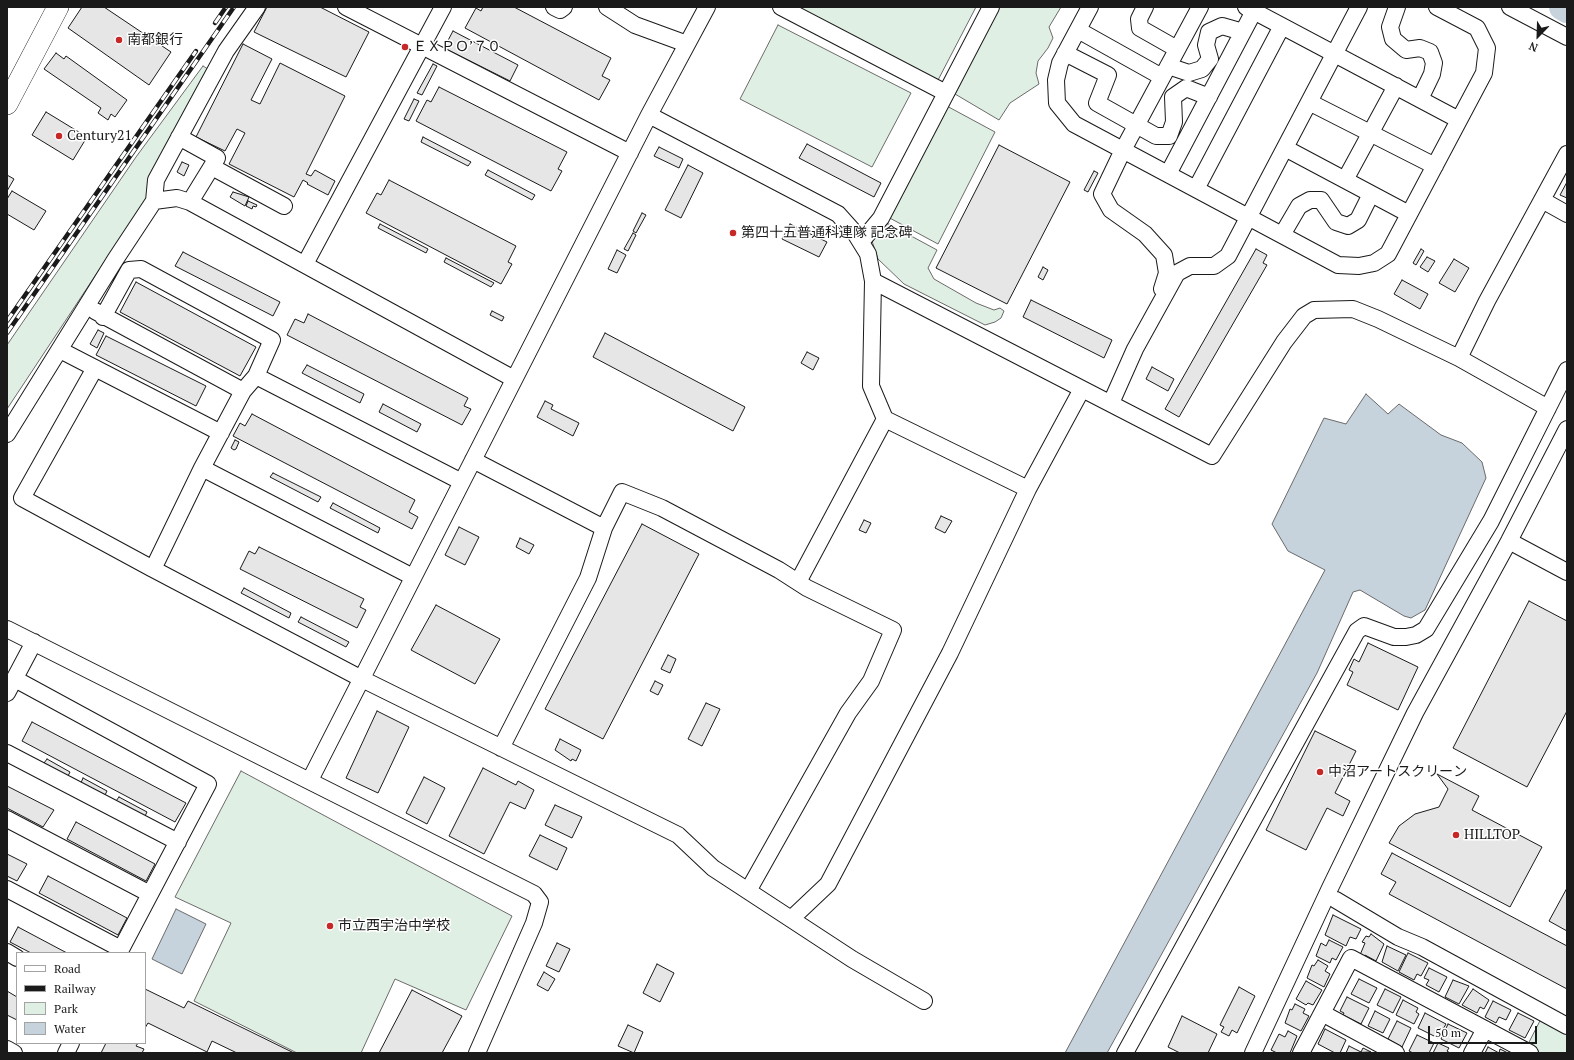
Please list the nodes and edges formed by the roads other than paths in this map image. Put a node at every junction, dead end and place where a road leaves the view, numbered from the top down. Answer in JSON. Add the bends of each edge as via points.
{"nodes":[{"id":1,"x":58,"y":7,"type":"edge"},
{"id":2,"x":257,"y":7,"type":"edge"},
{"id":3,"x":346,"y":7,"type":"edge"},
{"id":4,"x":443,"y":7,"type":"edge"},
{"id":5,"x":554,"y":7,"type":"edge"},
{"id":6,"x":564,"y":7,"type":"edge"},
{"id":7,"x":607,"y":7,"type":"edge"},
{"id":8,"x":707,"y":7,"type":"edge"},
{"id":9,"x":781,"y":7,"type":"edge"},
{"id":10,"x":990,"y":7,"type":"edge"},
{"id":11,"x":1090,"y":7,"type":"edge"},
{"id":12,"x":1145,"y":7,"type":"edge"},
{"id":13,"x":1200,"y":7,"type":"edge"},
{"id":14,"x":1359,"y":7,"type":"edge"},
{"id":15,"x":1397,"y":7,"type":"edge"},
{"id":16,"x":1438,"y":7,"type":"edge"},
{"id":17,"x":1510,"y":7,"type":"edge"},
{"id":18,"x":1258,"y":10,"type":"edge"},
{"id":19,"x":1282,"y":26,"type":"junction"},
{"id":20,"x":1078,"y":30,"type":"junction"},
{"id":21,"x":1243,"y":32,"type":"junction"},
{"id":22,"x":1567,"y":37,"type":"edge"},
{"id":23,"x":687,"y":44,"type":"junction"},
{"id":24,"x":421,"y":45,"type":"junction"},
{"id":25,"x":1177,"y":49,"type":"junction"},
{"id":26,"x":1065,"y":53,"type":"junction"},
{"id":27,"x":1334,"y":54,"type":"junction"},
{"id":28,"x":1165,"y":72,"type":"junction"},
{"id":29,"x":1396,"y":86,"type":"junction"},
{"id":30,"x":946,"y":93,"type":"junction"},
{"id":31,"x":1209,"y":97,"type":"junction"},
{"id":32,"x":1420,"y":99,"type":"junction"},
{"id":33,"x":1309,"y":102,"type":"junction"},
{"id":34,"x":7,"y":104,"type":"edge"},
{"id":35,"x":649,"y":115,"type":"junction"},
{"id":36,"x":1459,"y":120,"type":"junction"},
{"id":37,"x":1136,"y":125,"type":"junction"},
{"id":38,"x":1369,"y":132,"type":"junction"},
{"id":39,"x":179,"y":137,"type":"junction"},
{"id":40,"x":1285,"y":148,"type":"junction"},
{"id":41,"x":1123,"y":150,"type":"junction"},
{"id":42,"x":630,"y":153,"type":"junction"},
{"id":43,"x":1567,"y":154,"type":"edge"},
{"id":44,"x":1435,"y":166,"type":"junction"},
{"id":45,"x":212,"y":167,"type":"junction"},
{"id":46,"x":1168,"y":174,"type":"junction"},
{"id":47,"x":1345,"y":180,"type":"junction"},
{"id":48,"x":1196,"y":189,"type":"junction"},
{"id":49,"x":1371,"y":194,"type":"junction"},
{"id":50,"x":1542,"y":200,"type":"junction"},
{"id":51,"x":154,"y":201,"type":"junction"},
{"id":52,"x":190,"y":202,"type":"junction"},
{"id":53,"x":284,"y":206,"type":"dead end"},
{"id":54,"x":1409,"y":214,"type":"junction"},
{"id":55,"x":1567,"y":214,"type":"edge"},
{"id":56,"x":1249,"y":217,"type":"junction"},
{"id":57,"x":1282,"y":235,"type":"junction"},
{"id":58,"x":861,"y":242,"type":"junction"},
{"id":59,"x":305,"y":264,"type":"junction"},
{"id":60,"x":873,"y":281,"type":"junction"},
{"id":61,"x":87,"y":307,"type":"junction"},
{"id":62,"x":103,"y":317,"type":"junction"},
{"id":63,"x":1135,"y":349,"type":"junction"},
{"id":64,"x":60,"y":350,"type":"junction"},
{"id":65,"x":1459,"y":358,"type":"junction"},
{"id":66,"x":95,"y":368,"type":"junction"},
{"id":67,"x":1567,"y":370,"type":"edge"},
{"id":68,"x":256,"y":376,"type":"junction"},
{"id":69,"x":514,"y":379,"type":"junction"},
{"id":70,"x":1082,"y":389,"type":"junction"},
{"id":71,"x":243,"y":391,"type":"junction"},
{"id":72,"x":1111,"y":404,"type":"junction"},
{"id":73,"x":1548,"y":408,"type":"junction"},
{"id":74,"x":885,"y":419,"type":"junction"},
{"id":75,"x":1567,"y":430,"type":"edge"},
{"id":76,"x":221,"y":433,"type":"junction"},
{"id":77,"x":7,"y":434,"type":"edge"},
{"id":78,"x":473,"y":460,"type":"junction"},
{"id":79,"x":202,"y":468,"type":"junction"},
{"id":80,"x":462,"y":482,"type":"junction"},
{"id":81,"x":1028,"y":488,"type":"junction"},
{"id":82,"x":604,"y":528,"type":"junction"},
{"id":83,"x":1509,"y":542,"type":"junction"},
{"id":84,"x":153,"y":569,"type":"junction"},
{"id":85,"x":1567,"y":572,"type":"edge"},
{"id":86,"x":413,"y":577,"type":"junction"},
{"id":87,"x":798,"y":582,"type":"junction"},
{"id":88,"x":7,"y":629,"type":"edge"},
{"id":89,"x":34,"y":642,"type":"junction"},
{"id":90,"x":14,"y":679,"type":"junction"},
{"id":91,"x":362,"y":679,"type":"junction"},
{"id":92,"x":7,"y":693,"type":"edge"},
{"id":93,"x":501,"y":748,"type":"junction"},
{"id":94,"x":7,"y":753,"type":"edge"},
{"id":95,"x":310,"y":780,"type":"junction"},
{"id":96,"x":7,"y":819,"type":"edge"},
{"id":97,"x":178,"y":842,"type":"junction"},
{"id":98,"x":7,"y":889,"type":"edge"},
{"id":99,"x":748,"y":891,"type":"junction"},
{"id":100,"x":150,"y":894,"type":"junction"},
{"id":101,"x":1336,"y":900,"type":"dead end"},
{"id":102,"x":791,"y":919,"type":"junction"},
{"id":103,"x":120,"y":951,"type":"edge"},
{"id":104,"x":7,"y":952,"type":"edge"},
{"id":105,"x":16,"y":957,"type":"edge"},
{"id":106,"x":924,"y":1001,"type":"dead end"},
{"id":107,"x":1322,"y":1013,"type":"junction"},
{"id":108,"x":1567,"y":1026,"type":"edge"},
{"id":109,"x":1485,"y":1029,"type":"junction"},
{"id":110,"x":70,"y":1044,"type":"edge"},
{"id":111,"x":7,"y":1049,"type":"edge"},
{"id":112,"x":14,"y":1053,"type":"edge"},
{"id":113,"x":66,"y":1053,"type":"edge"},
{"id":114,"x":477,"y":1053,"type":"edge"},
{"id":115,"x":1125,"y":1053,"type":"edge"},
{"id":116,"x":1253,"y":1053,"type":"edge"},
{"id":117,"x":1301,"y":1053,"type":"edge"},
{"id":118,"x":1396,"y":1053,"type":"edge"},
{"id":119,"x":1472,"y":1053,"type":"edge"},
{"id":120,"x":1530,"y":1053,"type":"edge"}],
"edges":[{"from":1,"to":34,"type":"main road"},
{"from":2,"to":39,"type":"street","via":[[226,51]]},
{"from":3,"to":24,"type":"street"},
{"from":4,"to":24,"type":"street"},
{"from":5,"to":6,"type":"street","via":[[560,10]]},
{"from":7,"to":23,"type":"street","via":[[635,25]]},
{"from":8,"to":23,"type":"street"},
{"from":9,"to":30,"type":"street"},
{"from":10,"to":30,"type":"street"},
{"from":11,"to":20,"type":"street"},
{"from":12,"to":25,"type":"street","via":[[1139,19],[1140,28]]},
{"from":13,"to":25,"type":"street"},
{"from":14,"to":27,"type":"street"},
{"from":15,"to":32,"type":"street","via":[[1390,27],[1393,39],[1406,50],[1420,48],[1430,52],[1434,63],[1432,74]]},
{"from":16,"to":36,"type":"street","via":[[1477,28],[1487,48],[1484,73]]},
{"from":17,"to":22,"type":"street"},
{"from":18,"to":19,"type":"street"},
{"from":18,"to":21,"type":"street"},
{"from":19,"to":27,"type":"street"},
{"from":19,"to":48,"type":"street"},
{"from":20,"to":26,"type":"street"},
{"from":20,"to":28,"type":"street"},
{"from":21,"to":28,"type":"street","via":[[1222,26],[1209,32],[1206,45],[1210,59],[1202,69],[1189,73]]},
{"from":21,"to":31,"type":"street"},
{"from":23,"to":35,"type":"street"},
{"from":24,"to":42,"type":"street"},
{"from":24,"to":59,"type":"street"},
{"from":25,"to":28,"type":"street"},
{"from":26,"to":37,"type":"street","via":[[1108,75],[1097,103]]},
{"from":26,"to":41,"type":"street","via":[[1056,80],[1058,103],[1074,124]]},
{"from":27,"to":29,"type":"street"},
{"from":27,"to":33,"type":"street"},
{"from":28,"to":37,"type":"street"},
{"from":29,"to":32,"type":"street"},
{"from":29,"to":38,"type":"street"},
{"from":30,"to":58,"type":"street","via":[[881,218]]},
{"from":31,"to":37,"type":"street","via":[[1186,88],[1173,97],[1174,122],[1169,136],[1156,136]]},
{"from":31,"to":46,"type":"street"},
{"from":32,"to":36,"type":"street"},
{"from":33,"to":38,"type":"street"},
{"from":33,"to":40,"type":"street"},
{"from":35,"to":42,"type":"street"},
{"from":35,"to":58,"type":"street","via":[[838,214]]},
{"from":36,"to":44,"type":"street"},
{"from":37,"to":41,"type":"street"},
{"from":38,"to":44,"type":"street"},
{"from":38,"to":47,"type":"street"},
{"from":39,"to":45,"type":"street","via":[[217,158]]},
{"from":39,"to":51,"type":"street","via":[[156,180]]},
{"from":40,"to":47,"type":"street"},
{"from":40,"to":56,"type":"street"},
{"from":41,"to":46,"type":"street"},
{"from":41,"to":63,"type":"street","via":[[1102,194],[1111,210],[1145,234],[1164,255],[1167,273],[1164,287]]},
{"from":42,"to":69,"type":"street"},
{"from":43,"to":50,"type":"street"},
{"from":44,"to":54,"type":"street"},
{"from":45,"to":52,"type":"street"},
{"from":45,"to":53,"type":"street"},
{"from":46,"to":48,"type":"street"},
{"from":47,"to":49,"type":"street"},
{"from":48,"to":56,"type":"street"},
{"from":49,"to":54,"type":"street"},
{"from":49,"to":57,"type":"street","via":[[1358,220],[1348,226],[1336,222],[1321,200],[1310,200],[1299,206]]},
{"from":50,"to":55,"type":"street"},
{"from":50,"to":65,"type":"street"},
{"from":51,"to":52,"type":"street","via":[[177,198]]},
{"from":51,"to":61,"type":"street"},
{"from":52,"to":59,"type":"street"},
{"from":54,"to":57,"type":"street","via":[[1388,254],[1374,263],[1359,266],[1338,265]]},
{"from":56,"to":57,"type":"street"},
{"from":56,"to":63,"type":"street","via":[[1228,256],[1214,266],[1190,266],[1177,273]]},
{"from":58,"to":60,"type":"street","via":[[868,254]]},
{"from":59,"to":69,"type":"street"},
{"from":60,"to":70,"type":"street"},
{"from":60,"to":74,"type":"street","via":[[871,386]]},
{"from":61,"to":62,"type":"street"},
{"from":61,"to":64,"type":"street"},
{"from":62,"to":68,"type":"street","via":[[129,270],[141,269],[272,340]]},
{"from":62,"to":71,"type":"street"},
{"from":63,"to":72,"type":"street"},
{"from":64,"to":66,"type":"street"},
{"from":64,"to":77,"type":"street"},
{"from":65,"to":72,"type":"street","via":[[1378,318],[1353,309],[1314,310],[1304,316],[1284,342],[1212,456]]},
{"from":65,"to":73,"type":"street"},
{"from":66,"to":76,"type":"street"},
{"from":66,"to":84,"type":"street","via":[[22,498]]},
{"from":67,"to":73,"type":"street"},
{"from":68,"to":71,"type":"street"},
{"from":68,"to":80,"type":"street"},
{"from":69,"to":78,"type":"street"},
{"from":70,"to":72,"type":"street"},
{"from":70,"to":81,"type":"street"},
{"from":71,"to":76,"type":"street"},
{"from":73,"to":115,"type":"street","via":[[1491,521],[1426,629],[1406,637],[1394,637],[1364,626],[1357,631]]},
{"from":74,"to":81,"type":"street"},
{"from":74,"to":87,"type":"street"},
{"from":75,"to":83,"type":"street"},
{"from":76,"to":79,"type":"street"},
{"from":78,"to":80,"type":"street"},
{"from":78,"to":82,"type":"street"},
{"from":79,"to":84,"type":"street"},
{"from":79,"to":86,"type":"street"},
{"from":80,"to":86,"type":"street"},
{"from":81,"to":102,"type":"street","via":[[950,653],[828,884]]},
{"from":82,"to":87,"type":"street","via":[[622,492],[662,508]]},
{"from":82,"to":93,"type":"street","via":[[588,578]]},
{"from":83,"to":85,"type":"street"},
{"from":83,"to":116,"type":"street","via":[[1415,713]]},
{"from":84,"to":91,"type":"street"},
{"from":86,"to":91,"type":"street"},
{"from":87,"to":99,"type":"street","via":[[893,630],[871,682],[848,713]]},
{"from":88,"to":89,"type":"street"},
{"from":89,"to":90,"type":"street"},
{"from":89,"to":95,"type":"street"},
{"from":90,"to":92,"type":"street"},
{"from":90,"to":97,"type":"street","via":[[208,784]]},
{"from":91,"to":93,"type":"street"},
{"from":91,"to":95,"type":"street"},
{"from":93,"to":99,"type":"street","via":[[678,835],[713,868]]},
{"from":94,"to":97,"type":"street"},
{"from":95,"to":114,"type":"street","via":[[534,894],[540,902],[534,923]]},
{"from":96,"to":100,"type":"street"},
{"from":97,"to":100,"type":"street"},
{"from":98,"to":103,"type":"street"},
{"from":99,"to":102,"type":"street"},
{"from":100,"to":103,"type":"street"},
{"from":101,"to":108,"type":"street","via":[[1398,937],[1422,947]]},
{"from":102,"to":106,"type":"street","via":[[852,959]]},
{"from":104,"to":105,"type":"street"},
{"from":107,"to":109,"type":"street","via":[[1351,958]]},
{"from":107,"to":117,"type":"street"},
{"from":107,"to":118,"type":"street"},
{"from":109,"to":119,"type":"street"},
{"from":109,"to":120,"type":"street"},
{"from":110,"to":113,"type":"street"},
{"from":111,"to":112,"type":"street"}]}
